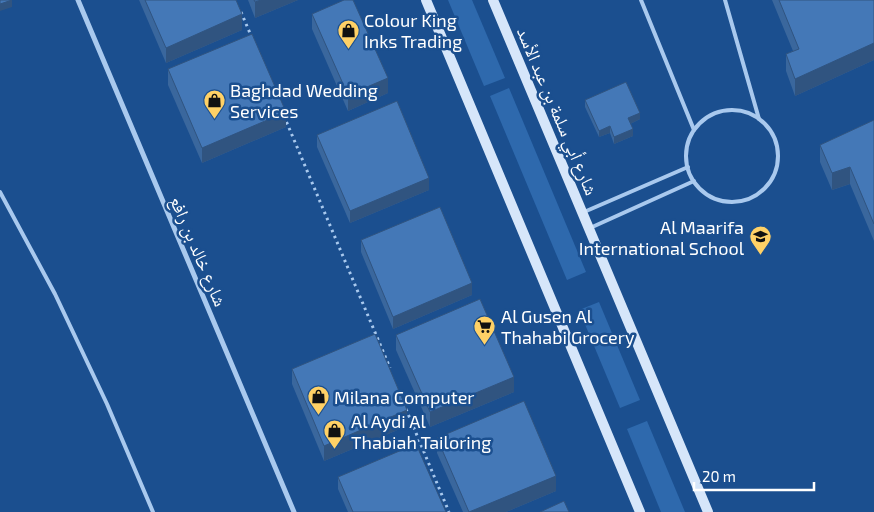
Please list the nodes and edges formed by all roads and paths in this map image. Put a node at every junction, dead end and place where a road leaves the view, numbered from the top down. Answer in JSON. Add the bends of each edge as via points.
{"nodes":[{"id":1,"x":78,"y":0,"type":"edge"},
{"id":2,"x":426,"y":0,"type":"edge"},
{"id":3,"x":493,"y":0,"type":"edge"},
{"id":4,"x":641,"y":0,"type":"edge"},
{"id":5,"x":725,"y":0,"type":"edge"},
{"id":6,"x":240,"y":9,"type":"edge"},
{"id":7,"x":255,"y":46,"type":"edge"},
{"id":8,"x":282,"y":110,"type":"edge"},
{"id":9,"x":760,"y":119,"type":"junction"},
{"id":10,"x":694,"y":130,"type":"junction"},
{"id":11,"x":688,"y":167,"type":"junction"},
{"id":12,"x":694,"y":181,"type":"junction"},
{"id":13,"x":0,"y":192,"type":"edge"},
{"id":14,"x":583,"y":212,"type":"junction"},
{"id":15,"x":590,"y":228,"type":"junction"},
{"id":16,"x":392,"y":375,"type":"edge"},
{"id":17,"x":404,"y":402,"type":"edge"},
{"id":18,"x":153,"y":512,"type":"edge"},
{"id":19,"x":294,"y":512,"type":"edge"},
{"id":20,"x":449,"y":512,"type":"edge"},
{"id":21,"x":640,"y":512,"type":"edge"},
{"id":22,"x":708,"y":512,"type":"edge"}],
"edges":[{"from":1,"to":19,"type":"street","name":"شارع خالد بن رافع"},
{"from":2,"to":21,"type":"street"},
{"from":3,"to":14,"type":"street","name":"شارع أبي سلمة بن عبد الأسد"},
{"from":4,"to":10,"type":"lane"},
{"from":5,"to":9,"type":"lane"},
{"from":6,"to":7,"type":"path"},
{"from":8,"to":16,"type":"path"},
{"from":9,"to":10,"type":"lane","via":[[746,112],[717,112]]},
{"from":9,"to":12,"type":"lane","via":[[771,130],[777,145],[778,161],[774,176],[765,189],[751,198],[735,202],[705,193]]},
{"from":10,"to":11,"type":"lane","via":[[687,148]]},
{"from":11,"to":12,"type":"lane"},
{"from":11,"to":14,"type":"lane"},
{"from":12,"to":15,"type":"lane"},
{"from":13,"to":18,"type":"lane","via":[[71,328]]},
{"from":14,"to":15,"type":"street","name":"شارع أبي سلمة بن عبد الأسد"},
{"from":15,"to":22,"type":"street","name":"شارع أبي سلمة بن عبد الأسد"},
{"from":17,"to":20,"type":"path"}]}
